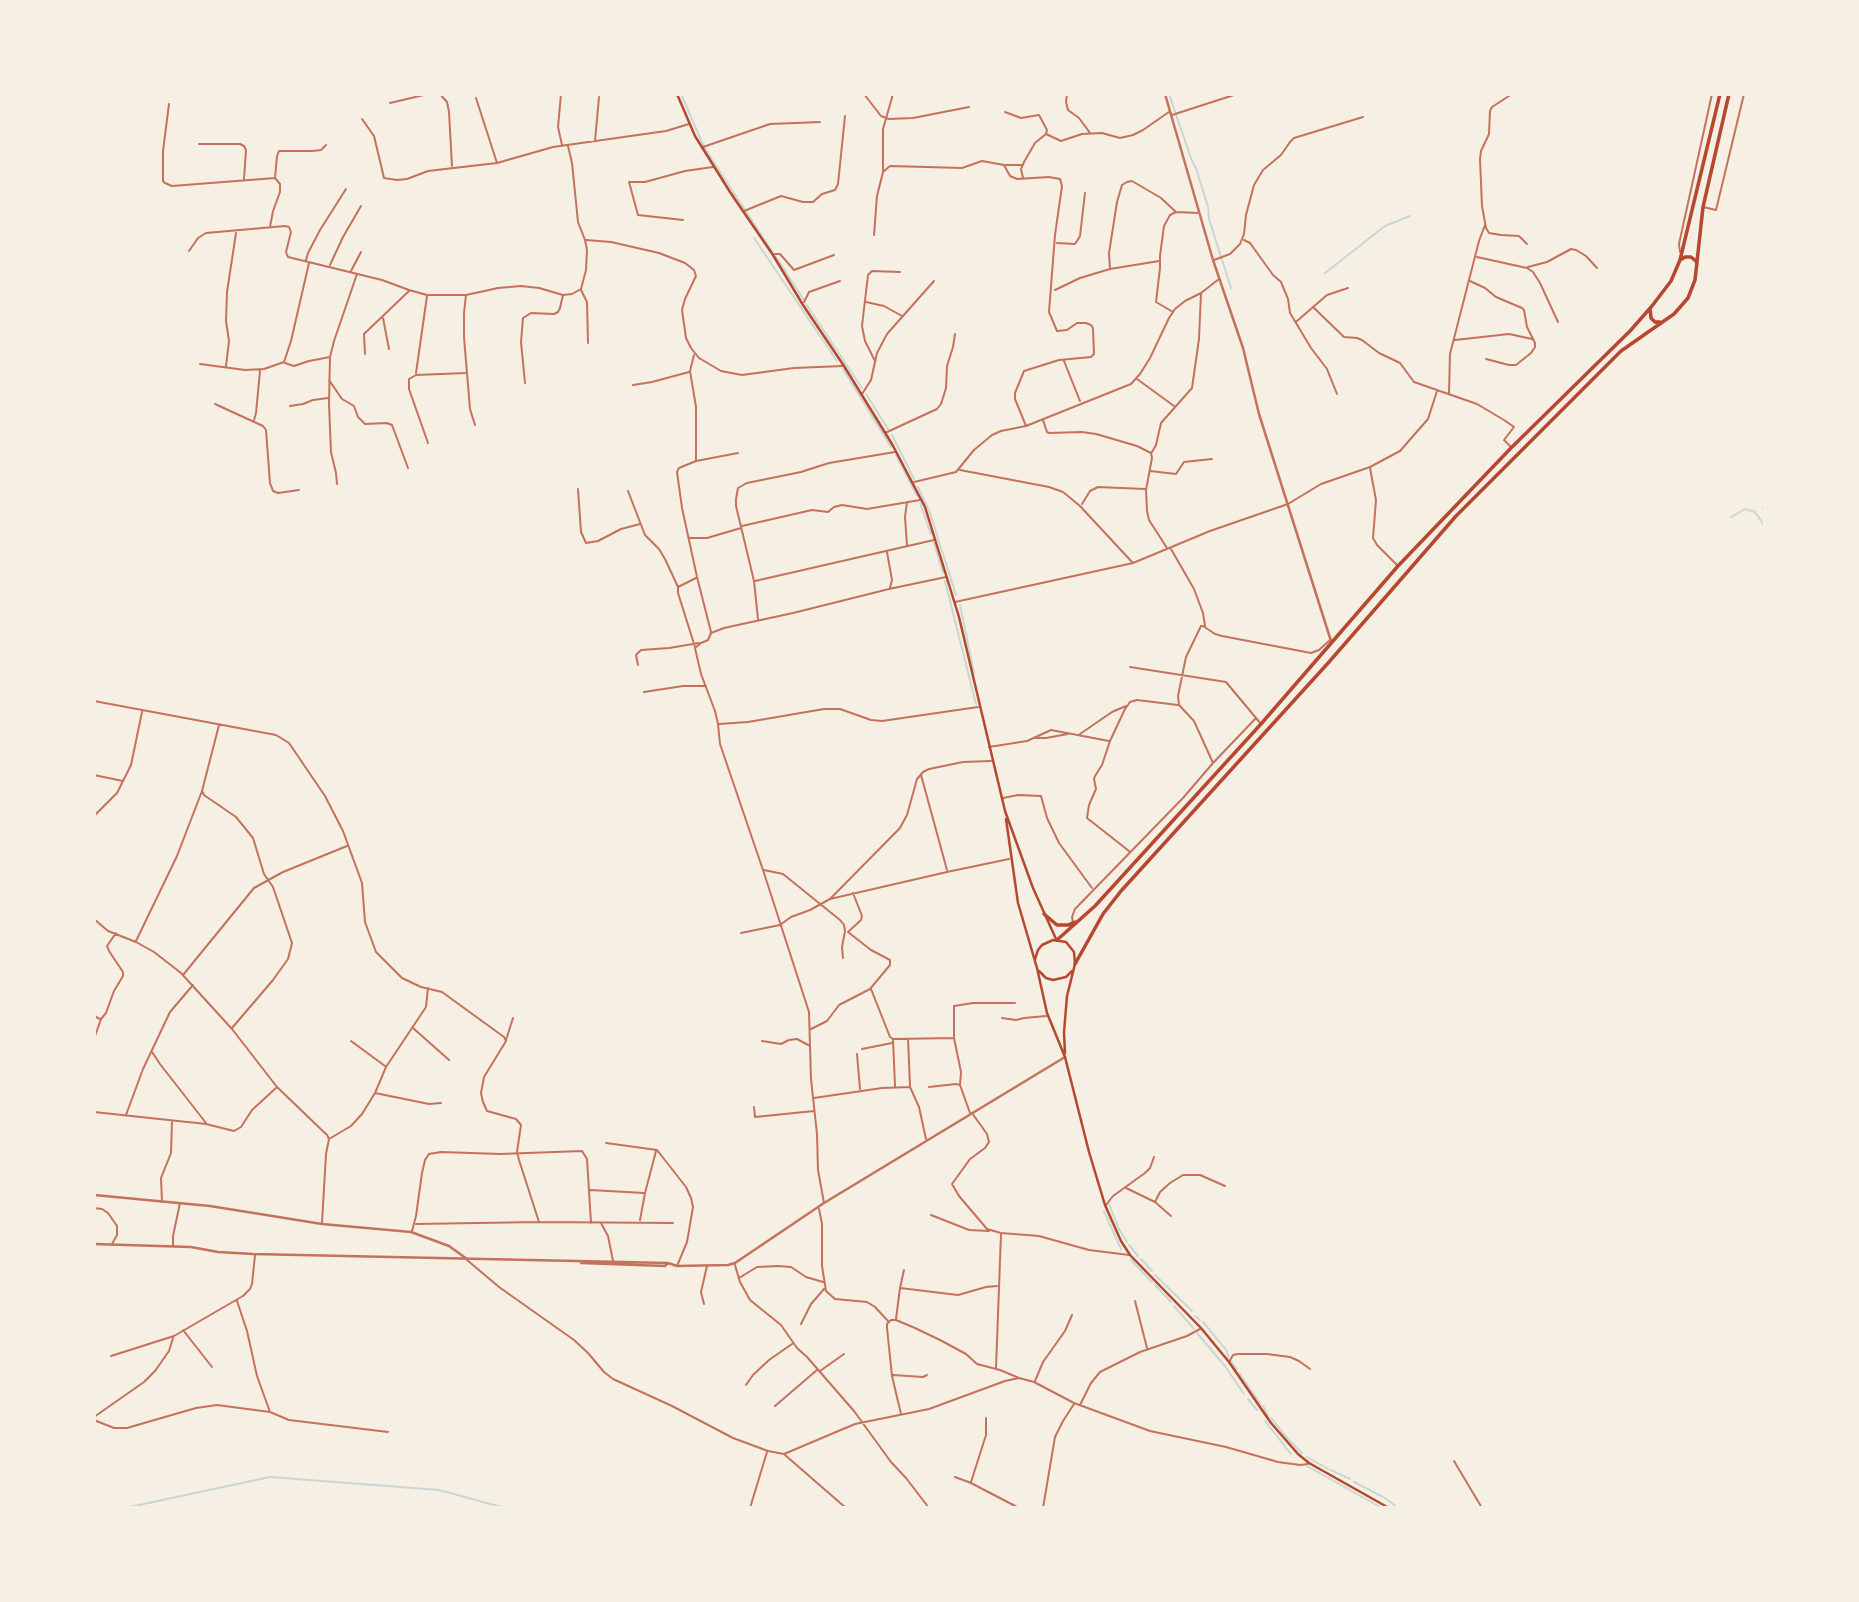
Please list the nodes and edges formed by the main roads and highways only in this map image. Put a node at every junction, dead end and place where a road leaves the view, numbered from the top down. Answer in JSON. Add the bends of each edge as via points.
{"nodes":[{"id":1,"x":677,"y":94,"type":"edge"},
{"id":2,"x":1720,"y":94,"type":"edge"},
{"id":3,"x":1729,"y":94,"type":"edge"},
{"id":4,"x":1681,"y":260,"type":"junction"},
{"id":5,"x":1698,"y":267,"type":"junction"},
{"id":6,"x":1652,"y":306,"type":"junction"},
{"id":7,"x":1665,"y":320,"type":"junction"},
{"id":8,"x":1005,"y":811,"type":"junction"},
{"id":9,"x":1044,"y":914,"type":"junction"},
{"id":10,"x":1084,"y":917,"type":"junction"},
{"id":11,"x":1057,"y":940,"type":"junction"},
{"id":12,"x":1035,"y":962,"type":"junction"},
{"id":13,"x":1074,"y":967,"type":"junction"},
{"id":14,"x":1037,"y":968,"type":"junction"},
{"id":15,"x":1065,"y":1056,"type":"junction"},
{"id":16,"x":1389,"y":1507,"type":"edge"}],
"edges":[{"from":1,"to":8,"type":"main road","via":[[714,167],[844,366],[922,500],[954,602]]},
{"from":2,"to":4,"type":"main road"},
{"from":3,"to":5,"type":"main road","via":[[1703,207]]},
{"from":4,"to":5,"type":"main road","via":[[1691,257]]},
{"from":4,"to":6,"type":"main road"},
{"from":5,"to":7,"type":"main road","via":[[1688,298]]},
{"from":6,"to":7,"type":"main road","via":[[1653,320]]},
{"from":6,"to":10,"type":"main road","via":[[1398,566]]},
{"from":7,"to":13,"type":"main road","via":[[1621,351],[1456,516],[1121,891]]},
{"from":8,"to":9,"type":"main road"},
{"from":8,"to":12,"type":"main road","via":[[1018,903]]},
{"from":9,"to":10,"type":"main road","via":[[1062,926]]},
{"from":9,"to":11,"type":"main road"},
{"from":10,"to":11,"type":"main road"},
{"from":11,"to":12,"type":"main road","via":[[1042,945]]},
{"from":11,"to":13,"type":"main road","via":[[1071,946]]},
{"from":12,"to":14,"type":"main road"},
{"from":13,"to":14,"type":"main road","via":[[1066,977],[1053,980]]},
{"from":13,"to":15,"type":"main road"},
{"from":14,"to":15,"type":"main road","via":[[1048,1016]]},
{"from":15,"to":16,"type":"main road","via":[[1105,1205],[1130,1255],[1201,1328],[1298,1454]]}]}
